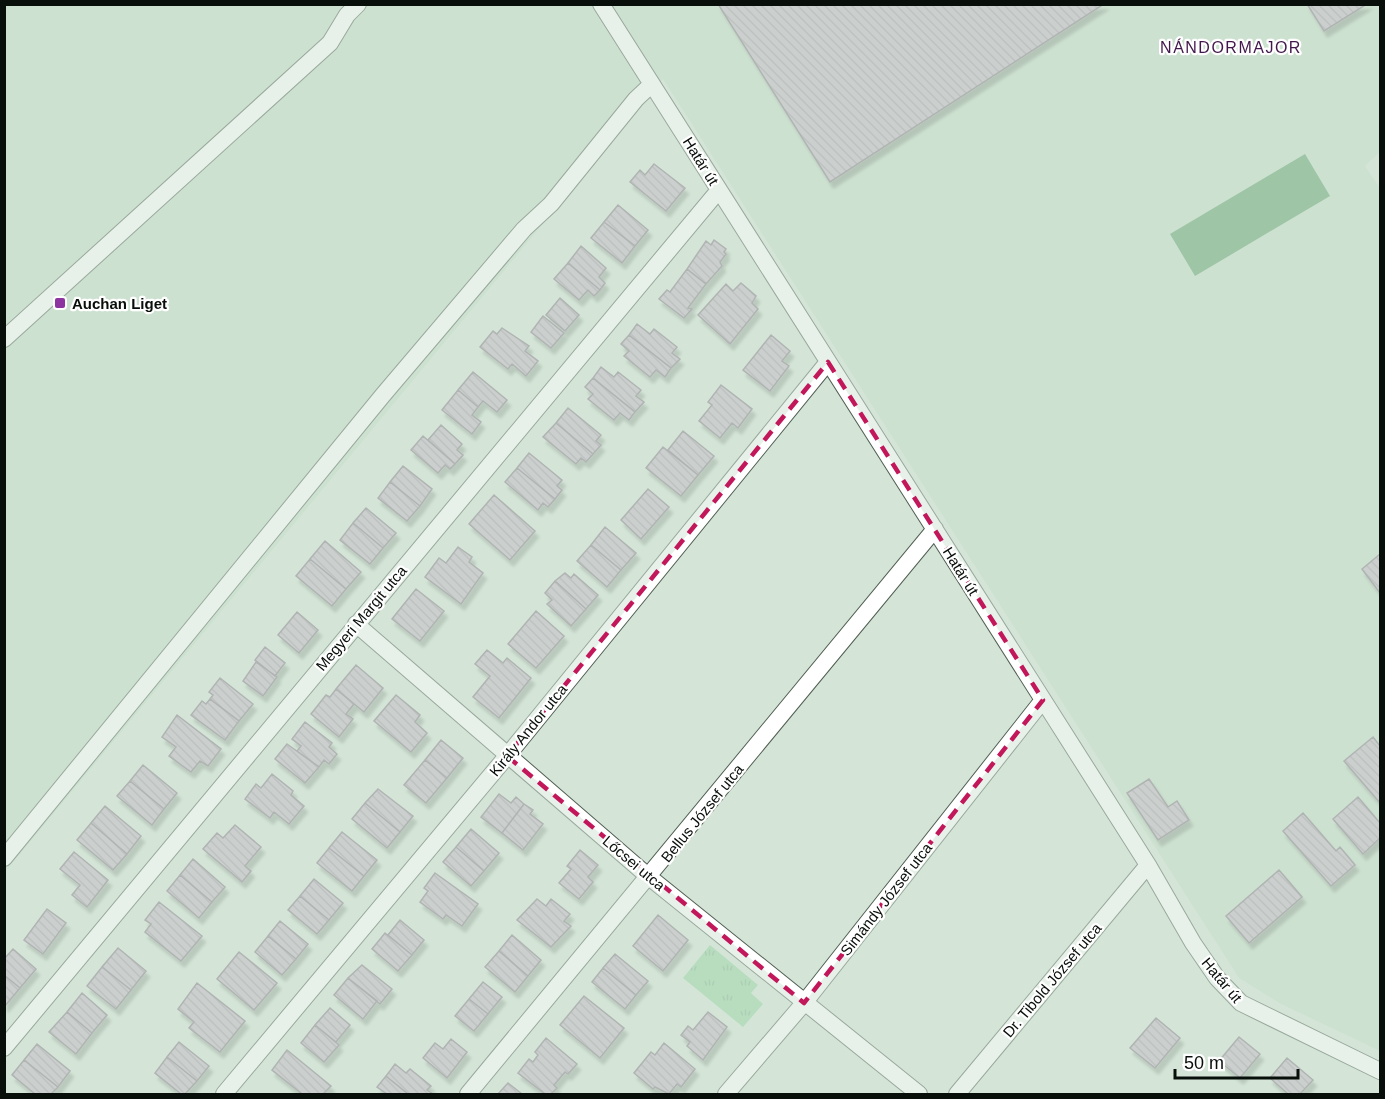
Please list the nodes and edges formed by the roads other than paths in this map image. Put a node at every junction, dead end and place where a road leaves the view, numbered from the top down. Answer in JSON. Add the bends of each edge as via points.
{"nodes":[{"id":1,"x":358,"y":4,"type":"edge"},
{"id":2,"x":601,"y":4,"type":"edge"},
{"id":3,"x":652,"y":84,"type":"junction"},
{"id":4,"x":719,"y":190,"type":"junction"},
{"id":5,"x":4,"y":339,"type":"edge"},
{"id":6,"x":828,"y":362,"type":"junction"},
{"id":7,"x":935,"y":529,"type":"junction"},
{"id":8,"x":356,"y":624,"type":"junction"},
{"id":9,"x":1043,"y":700,"type":"junction"},
{"id":10,"x":507,"y":756,"type":"junction"},
{"id":11,"x":4,"y":858,"type":"edge"},
{"id":12,"x":1148,"y":865,"type":"junction"},
{"id":13,"x":649,"y":877,"type":"junction"},
{"id":14,"x":804,"y":1003,"type":"junction"},
{"id":15,"x":4,"y":1048,"type":"edge"},
{"id":16,"x":1380,"y":1071,"type":"edge"},
{"id":17,"x":224,"y":1095,"type":"edge"},
{"id":18,"x":468,"y":1095,"type":"edge"},
{"id":19,"x":726,"y":1095,"type":"edge"},
{"id":20,"x":919,"y":1095,"type":"edge"},
{"id":21,"x":957,"y":1095,"type":"edge"}],
"edges":[{"from":1,"to":5,"type":"street","via":[[330,43]]},
{"from":2,"to":3,"type":"street","name":"Határ út"},
{"from":3,"to":4,"type":"street","name":"Határ út"},
{"from":3,"to":11,"type":"street","via":[[383,395]]},
{"from":4,"to":6,"type":"street","name":"Határ út"},
{"from":4,"to":8,"type":"street","name":"Megyeri Margit utca"},
{"from":6,"to":7,"type":"street","name":"Határ út"},
{"from":6,"to":10,"type":"street","name":"Király Andor utca"},
{"from":7,"to":9,"type":"street","name":"Határ út"},
{"from":7,"to":13,"type":"street","name":"Bellus József utca"},
{"from":8,"to":10,"type":"street","name":"Lőcsei utca"},
{"from":8,"to":15,"type":"street","name":"Megyeri Margit utca"},
{"from":9,"to":12,"type":"street","name":"Határ út"},
{"from":9,"to":14,"type":"street","name":"Simándy József utca"},
{"from":10,"to":13,"type":"street","name":"Lőcsei utca"},
{"from":10,"to":17,"type":"street","name":"Király Andor utca"},
{"from":12,"to":16,"type":"street","name":"Határ út","via":[[1217,978],[1241,1003]]},
{"from":12,"to":21,"type":"street","name":"Dr. Tibold József utca"},
{"from":13,"to":14,"type":"street","name":"Lőcsei utca"},
{"from":13,"to":18,"type":"street","name":"Bellus József utca"},
{"from":14,"to":19,"type":"street","name":"Simándy József utca"},
{"from":14,"to":20,"type":"street","name":"Lőcsei utca"}]}
